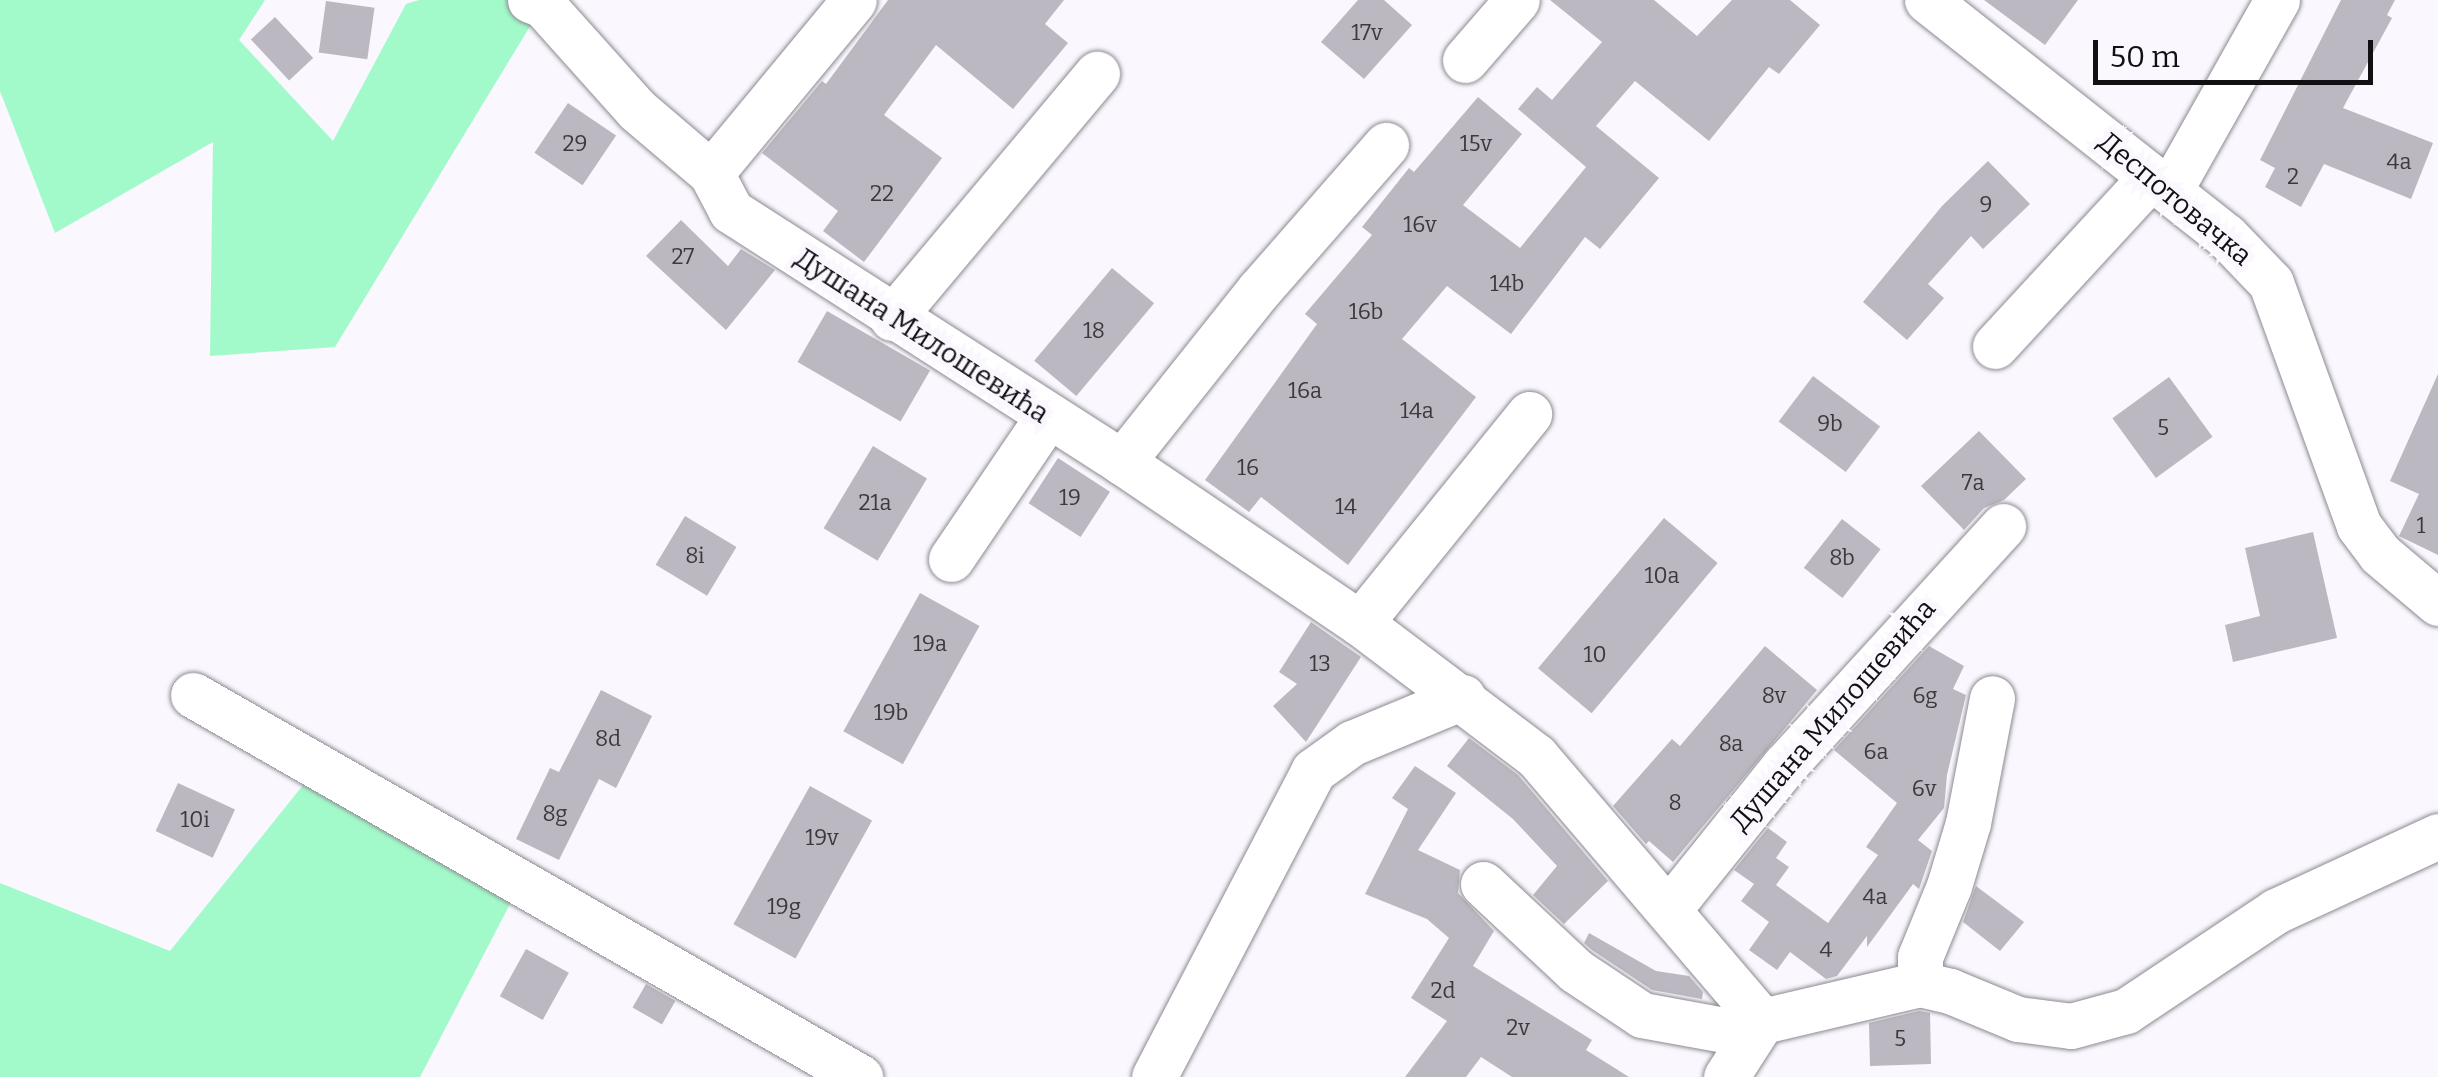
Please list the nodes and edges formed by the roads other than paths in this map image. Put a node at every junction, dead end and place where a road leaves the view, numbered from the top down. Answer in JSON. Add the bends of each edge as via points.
{"nodes":[{"id":1,"x":530,"y":0,"type":"edge"},
{"id":2,"x":854,"y":0,"type":"edge"},
{"id":3,"x":1517,"y":0,"type":"edge"},
{"id":4,"x":1927,"y":0,"type":"edge"},
{"id":5,"x":2277,"y":0,"type":"edge"},
{"id":6,"x":1464,"y":60,"type":"dead end"},
{"id":7,"x":1097,"y":74,"type":"dead end"},
{"id":8,"x":1386,"y":145,"type":"dead end"},
{"id":9,"x":711,"y":173,"type":"junction"},
{"id":10,"x":2160,"y":183,"type":"junction"},
{"id":11,"x":892,"y":318,"type":"junction"},
{"id":12,"x":1995,"y":346,"type":"dead end"},
{"id":13,"x":1529,"y":414,"type":"dead end"},
{"id":14,"x":1046,"y":417,"type":"junction"},
{"id":15,"x":1122,"y":462,"type":"junction"},
{"id":16,"x":2003,"y":526,"type":"dead end"},
{"id":17,"x":952,"y":559,"type":"dead end"},
{"id":18,"x":2438,"y":603,"type":"edge"},
{"id":19,"x":1360,"y":623,"type":"junction"},
{"id":20,"x":193,"y":695,"type":"dead end"},
{"id":21,"x":1463,"y":697,"type":"junction"},
{"id":22,"x":1992,"y":698,"type":"dead end"},
{"id":23,"x":2438,"y":836,"type":"edge"},
{"id":24,"x":1483,"y":884,"type":"dead end"},
{"id":25,"x":1669,"y":909,"type":"junction"},
{"id":26,"x":1920,"y":984,"type":"junction"},
{"id":27,"x":1762,"y":1021,"type":"junction"},
{"id":28,"x":860,"y":1077,"type":"edge"},
{"id":29,"x":1154,"y":1077,"type":"edge"},
{"id":30,"x":1726,"y":1077,"type":"edge"}],
"edges":[{"from":1,"to":9,"type":"street","name":"Душана Милошевића","via":[[543,5],[637,110]]},
{"from":2,"to":9,"type":"street"},
{"from":3,"to":6,"type":"street"},
{"from":4,"to":10,"type":"street","name":"Деспотовачка"},
{"from":5,"to":10,"type":"street"},
{"from":7,"to":11,"type":"street"},
{"from":8,"to":15,"type":"street"},
{"from":9,"to":11,"type":"street","name":"Душана Милошевића","via":[[731,211]]},
{"from":10,"to":12,"type":"street"},
{"from":10,"to":18,"type":"street","name":"Деспотовачка","via":[[2272,283],[2359,526],[2388,563]]},
{"from":11,"to":14,"type":"street","name":"Душана Милошевића"},
{"from":13,"to":19,"type":"street"},
{"from":14,"to":15,"type":"street","name":"Душана Милошевића"},
{"from":14,"to":17,"type":"street"},
{"from":15,"to":19,"type":"street","name":"Душана Милошевића"},
{"from":16,"to":25,"type":"street","name":"Душана Милошевића","via":[[1796,753]]},
{"from":19,"to":21,"type":"street","name":"Душана Милошевића"},
{"from":20,"to":28,"type":"street"},
{"from":21,"to":25,"type":"street","name":"Душана Милошевића","via":[[1536,756]]},
{"from":21,"to":29,"type":"street","via":[[1352,743],[1313,771]]},
{"from":22,"to":26,"type":"street","via":[[1968,823],[1920,957]]},
{"from":23,"to":26,"type":"street","via":[[2276,911],[2146,1000],[2097,1020],[2042,1025]]},
{"from":24,"to":27,"type":"street","via":[[1576,971],[1642,1015],[1724,1030]]},
{"from":25,"to":27,"type":"street","name":"Душана Милошевића"},
{"from":26,"to":27,"type":"street"},
{"from":27,"to":30,"type":"street"}]}
